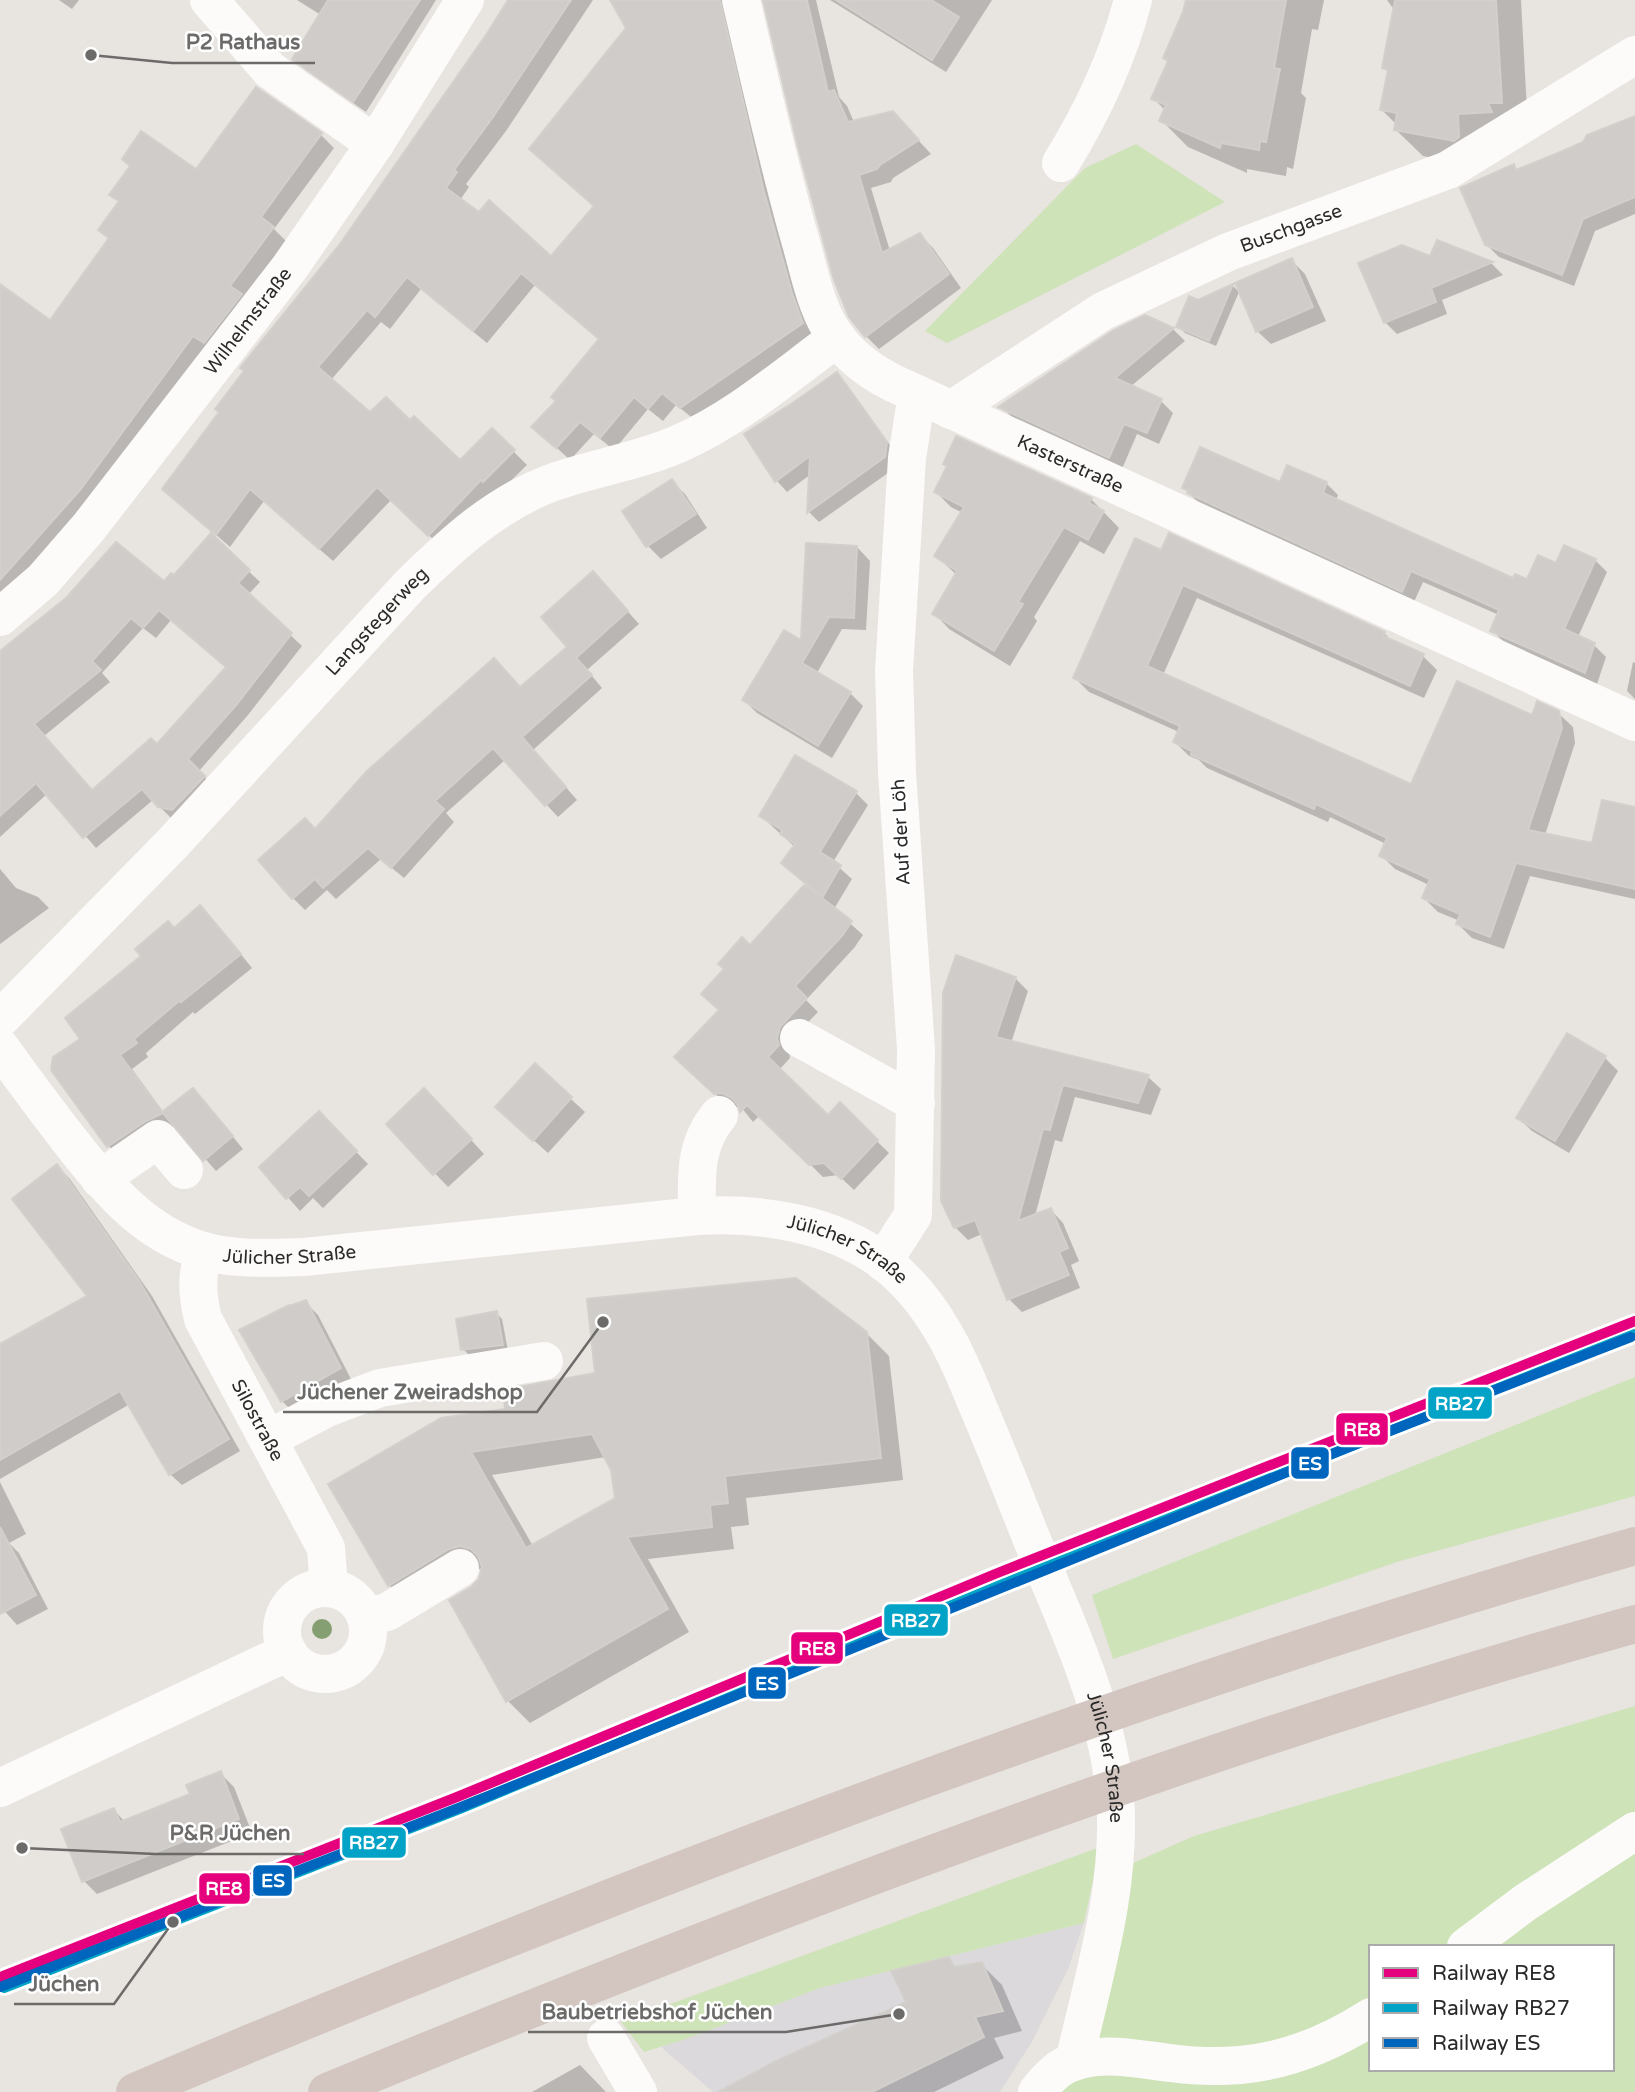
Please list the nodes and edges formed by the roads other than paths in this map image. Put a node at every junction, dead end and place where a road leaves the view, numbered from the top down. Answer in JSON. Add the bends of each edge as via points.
{"nodes":[{"id":1,"x":209,"y":0,"type":"edge"},
{"id":2,"x":465,"y":0,"type":"edge"},
{"id":3,"x":741,"y":0,"type":"edge"},
{"id":4,"x":1133,"y":0,"type":"edge"},
{"id":5,"x":1635,"y":55,"type":"edge"},
{"id":6,"x":375,"y":144,"type":"junction"},
{"id":7,"x":1061,"y":163,"type":"dead end"},
{"id":8,"x":837,"y":338,"type":"junction"},
{"id":9,"x":917,"y":394,"type":"junction"},
{"id":10,"x":951,"y":410,"type":"junction"},
{"id":11,"x":0,"y":617,"type":"edge"},
{"id":12,"x":1635,"y":722,"type":"edge"},
{"id":13,"x":0,"y":1019,"type":"edge"},
{"id":14,"x":799,"y":1038,"type":"dead end"},
{"id":15,"x":0,"y":1047,"type":"edge"},
{"id":16,"x":916,"y":1103,"type":"junction"},
{"id":17,"x":719,"y":1115,"type":"dead end"},
{"id":18,"x":184,"y":1170,"type":"dead end"},
{"id":19,"x":100,"y":1179,"type":"junction"},
{"id":20,"x":697,"y":1216,"type":"junction"},
{"id":21,"x":204,"y":1251,"type":"junction"},
{"id":22,"x":883,"y":1262,"type":"junction"},
{"id":23,"x":544,"y":1361,"type":"dead end"},
{"id":24,"x":268,"y":1439,"type":"junction"},
{"id":25,"x":1635,"y":1546,"type":"edge"},
{"id":26,"x":460,"y":1568,"type":"dead end"},
{"id":27,"x":329,"y":1588,"type":"junction"},
{"id":28,"x":366,"y":1617,"type":"junction"},
{"id":29,"x":1635,"y":1624,"type":"edge"},
{"id":30,"x":288,"y":1652,"type":"junction"},
{"id":31,"x":0,"y":1788,"type":"edge"},
{"id":32,"x":1635,"y":1831,"type":"edge"},
{"id":33,"x":1469,"y":1945,"type":"edge"},
{"id":34,"x":1369,"y":2018,"type":"edge"},
{"id":35,"x":606,"y":2038,"type":"dead end"},
{"id":36,"x":1074,"y":2062,"type":"junction"},
{"id":37,"x":135,"y":2092,"type":"edge"},
{"id":38,"x":327,"y":2092,"type":"edge"},
{"id":39,"x":638,"y":2092,"type":"edge"},
{"id":40,"x":1037,"y":2092,"type":"edge"}],
"edges":[{"from":1,"to":6,"type":"street","via":[[270,70]]},
{"from":2,"to":6,"type":"street","name":"Wilhelmstraße"},
{"from":3,"to":8,"type":"street","name":"Kasterstraße","via":[[796,228],[821,310]]},
{"from":4,"to":7,"type":"street","via":[[1105,80]]},
{"from":5,"to":10,"type":"street","name":"Buschgasse","via":[[1448,170],[1228,252],[1103,311]]},
{"from":6,"to":11,"type":"street","name":"Wilhelmstraße","via":[[290,267],[89,527],[43,580]]},
{"from":8,"to":9,"type":"street","name":"Kasterstraße","via":[[868,369]]},
{"from":8,"to":13,"type":"street","name":"Langstegerweg","via":[[734,413],[691,438],[534,490],[472,528],[410,585],[172,844]]},
{"from":9,"to":10,"type":"street","name":"Kasterstraße"},
{"from":9,"to":16,"type":"street","name":"Auf der Löh","via":[[907,458],[894,671],[915,1014]]},
{"from":10,"to":12,"type":"street","name":"Kasterstraße"},
{"from":14,"to":16,"type":"street"},
{"from":15,"to":19,"type":"street","name":"Jülicher Straße"},
{"from":16,"to":22,"type":"street","name":"Auf der Löh","via":[[913,1215]]},
{"from":17,"to":20,"type":"street","via":[[700,1149]]},
{"from":18,"to":19,"type":"street","via":[[158,1139]]},
{"from":19,"to":21,"type":"street","name":"Jülicher Straße","via":[[149,1225]]},
{"from":20,"to":21,"type":"street","name":"Jülicher Straße","via":[[318,1256],[247,1257]]},
{"from":20,"to":22,"type":"street","name":"Jülicher Straße","via":[[754,1216],[802,1225],[857,1245]]},
{"from":21,"to":24,"type":"street","name":"Silostraße","via":[[197,1294],[203,1319]]},
{"from":22,"to":36,"type":"street","name":"Jülicher Straße","via":[[928,1308],[956,1357],[1106,1736],[1115,1797],[1115,1871]]},
{"from":23,"to":24,"type":"street","via":[[380,1388],[327,1408]]},
{"from":24,"to":27,"type":"street","name":"Silostraße","via":[[326,1548]]},
{"from":25,"to":37,"type":"highway","via":[[1425,1608],[1041,1735],[526,1932]]},
{"from":26,"to":28,"type":"street","via":[[387,1612]]},
{"from":27,"to":28,"type":"street","via":[[350,1596]]},
{"from":27,"to":30,"type":"street","via":[[300,1595],[289,1608],[282,1633]]},
{"from":28,"to":30,"type":"street","via":[[365,1646],[354,1662],[339,1671],[314,1673]]},
{"from":29,"to":38,"type":"highway","via":[[1440,1681],[1054,1809],[682,1950]]},
{"from":30,"to":31,"type":"street"},
{"from":32,"to":33,"type":"street"},
{"from":34,"to":36,"type":"street","via":[[1313,2047],[1254,2063],[1203,2066],[1105,2057]]},
{"from":35,"to":39,"type":"street"},
{"from":36,"to":40,"type":"street"}]}
